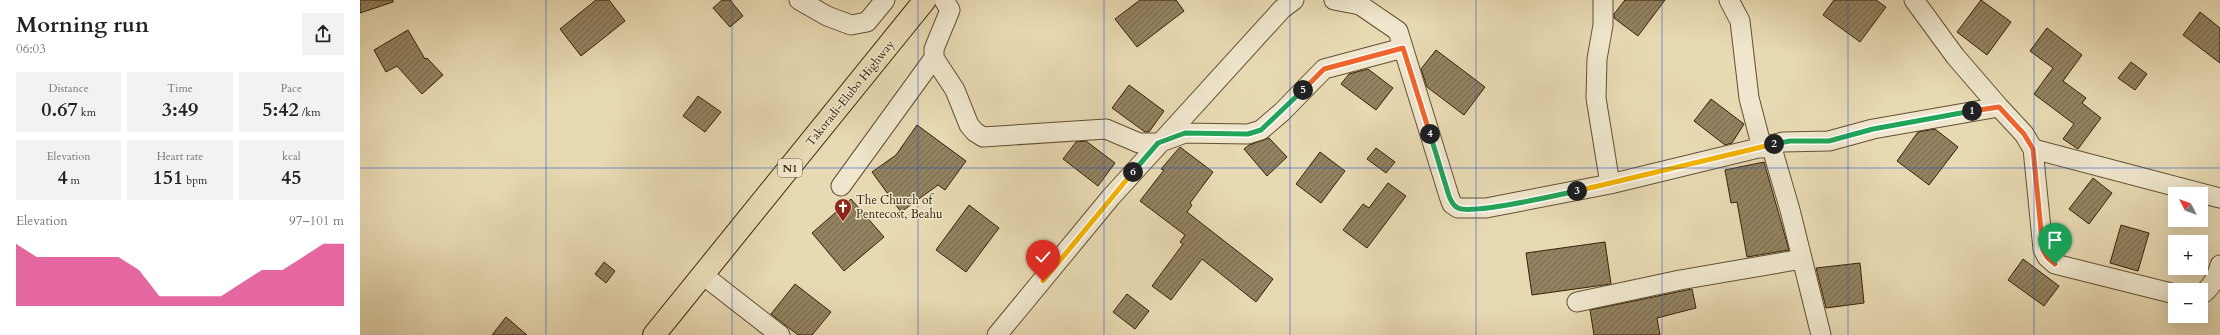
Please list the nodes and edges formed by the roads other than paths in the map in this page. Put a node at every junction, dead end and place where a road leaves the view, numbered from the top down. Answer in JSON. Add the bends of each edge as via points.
{"nodes":[{"id":1,"x":799,"y":0,"type":"edge"},
{"id":2,"x":885,"y":0,"type":"edge"},
{"id":3,"x":925,"y":0,"type":"edge"},
{"id":4,"x":944,"y":0,"type":"edge"},
{"id":5,"x":1294,"y":0,"type":"edge"},
{"id":6,"x":1334,"y":0,"type":"edge"},
{"id":7,"x":1602,"y":0,"type":"edge"},
{"id":8,"x":1729,"y":0,"type":"edge"},
{"id":9,"x":1914,"y":0,"type":"edge"},
{"id":10,"x":1403,"y":48,"type":"junction"},
{"id":11,"x":934,"y":58,"type":"junction"},
{"id":12,"x":1999,"y":107,"type":"junction"},
{"id":13,"x":1158,"y":143,"type":"junction"},
{"id":14,"x":1767,"y":146,"type":"junction"},
{"id":15,"x":2033,"y":149,"type":"junction"},
{"id":16,"x":1610,"y":184,"type":"junction"},
{"id":17,"x":841,"y":186,"type":"dead end"},
{"id":18,"x":2220,"y":198,"type":"edge"},
{"id":19,"x":1802,"y":259,"type":"junction"},
{"id":20,"x":2220,"y":265,"type":"edge"},
{"id":21,"x":703,"y":275,"type":"junction"},
{"id":22,"x":2208,"y":290,"type":"edge"},
{"id":23,"x":2168,"y":292,"type":"edge"},
{"id":24,"x":1577,"y":302,"type":"dead end"},
{"id":25,"x":654,"y":335,"type":"edge"},
{"id":26,"x":780,"y":335,"type":"edge"},
{"id":27,"x":997,"y":335,"type":"edge"},
{"id":28,"x":1820,"y":335,"type":"edge"}],
"edges":[{"from":1,"to":2,"type":"street","via":[[827,16],[851,25],[867,22]]},
{"from":3,"to":21,"type":"highway","name":"Takoradi-Elubo Highway","number":"N1"},
{"from":4,"to":11,"type":"street","via":[[950,10],[934,49]]},
{"from":5,"to":13,"type":"street","via":[[1282,9]]},
{"from":6,"to":10,"type":"street","via":[[1360,5],[1398,31]]},
{"from":7,"to":16,"type":"street","via":[[1603,25],[1597,59],[1596,98]]},
{"from":8,"to":14,"type":"street","via":[[1740,22],[1749,98]]},
{"from":9,"to":12,"type":"street","via":[[1955,56]]},
{"from":10,"to":13,"type":"street","via":[[1324,69],[1261,130],[1248,134],[1185,133]]},
{"from":10,"to":16,"type":"street","via":[[1449,196],[1452,204],[1458,208],[1486,208]]},
{"from":11,"to":13,"type":"street","via":[[955,90],[969,125],[983,137],[1106,129],[1139,143]]},
{"from":11,"to":17,"type":"street"},
{"from":12,"to":14,"type":"street","via":[[1873,129],[1829,141],[1790,141]]},
{"from":12,"to":15,"type":"street"},
{"from":13,"to":27,"type":"street"},
{"from":14,"to":16,"type":"street"},
{"from":14,"to":19,"type":"street"},
{"from":15,"to":18,"type":"street"},
{"from":15,"to":23,"type":"street","via":[[2043,250],[2047,257],[2055,264]]},
{"from":19,"to":24,"type":"street","via":[[1680,280]]},
{"from":19,"to":28,"type":"street"},
{"from":20,"to":22,"type":"street"},
{"from":21,"to":25,"type":"highway","name":"Takoradi-Elubo Highway","number":"N1"},
{"from":21,"to":26,"type":"street"}]}
